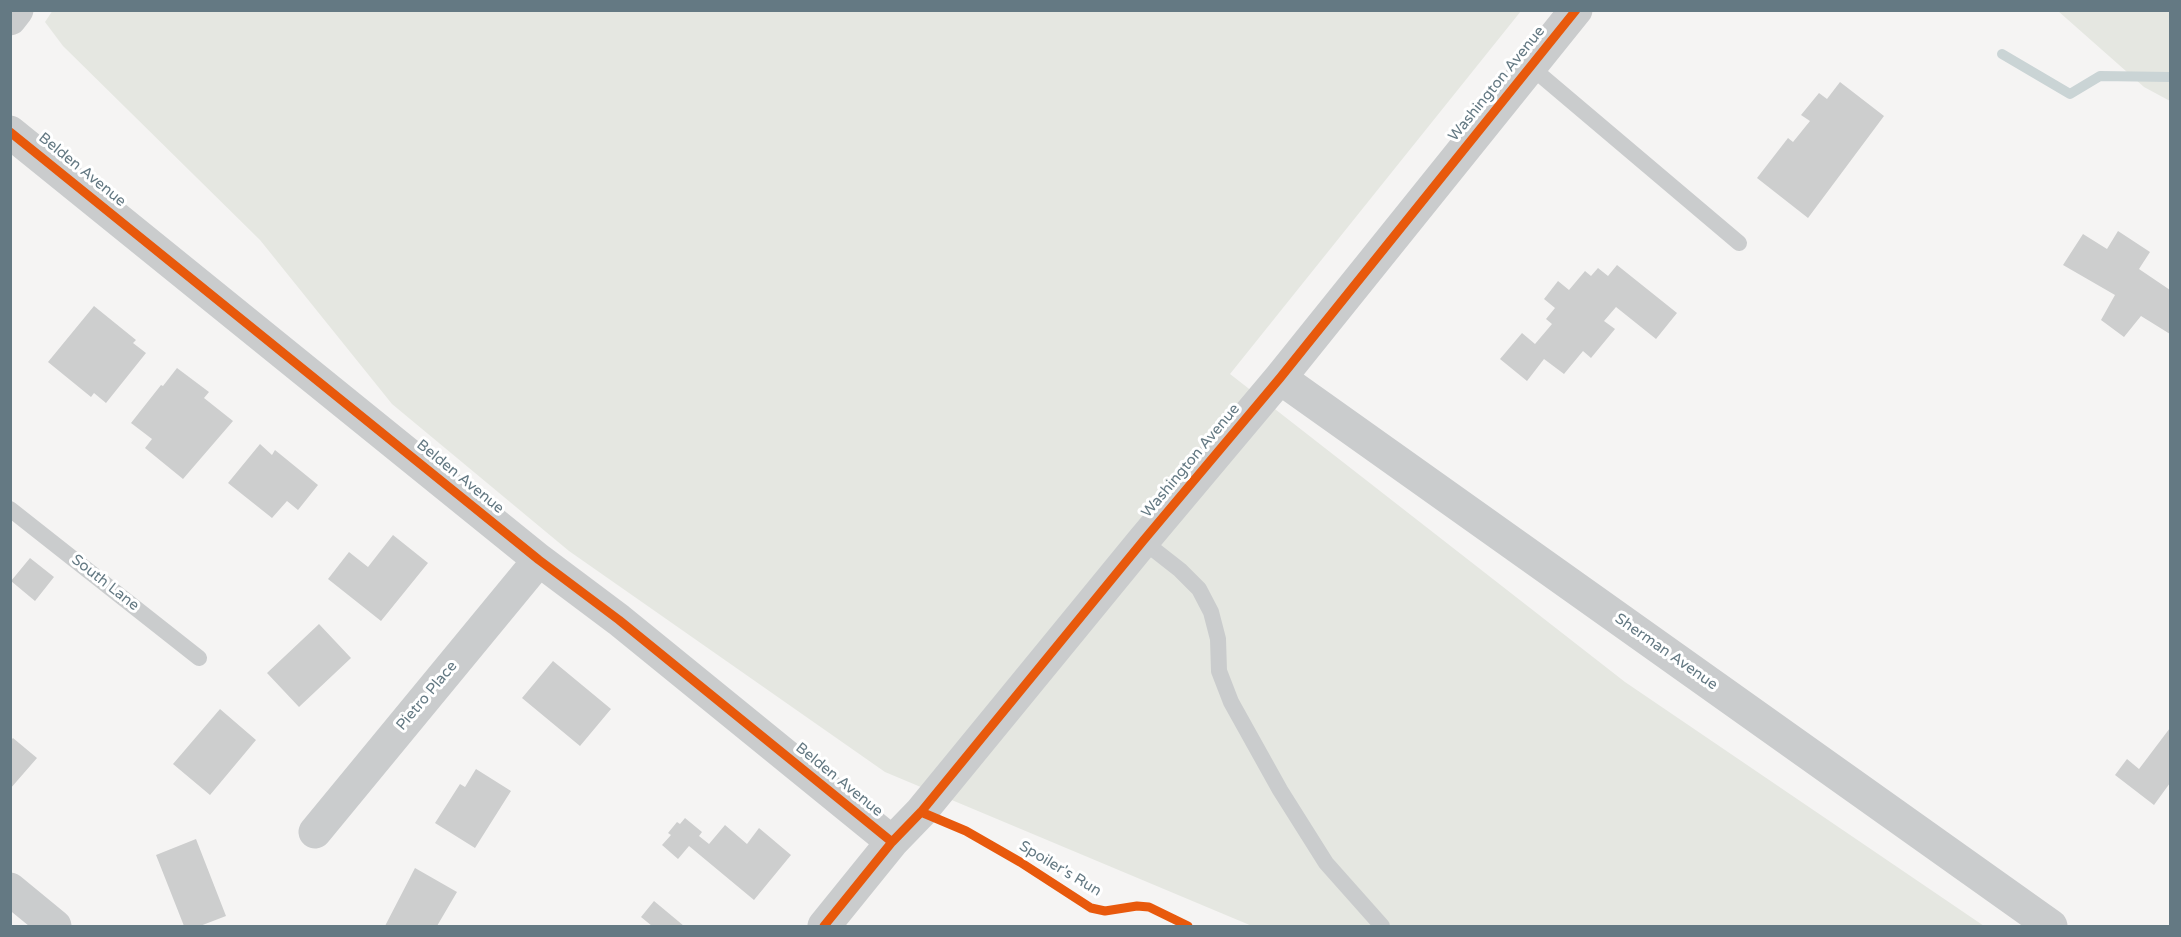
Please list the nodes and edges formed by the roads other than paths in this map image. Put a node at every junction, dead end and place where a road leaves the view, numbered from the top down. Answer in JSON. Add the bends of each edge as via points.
{"nodes":[{"id":1,"x":17,"y":10,"type":"edge"},
{"id":2,"x":1576,"y":10,"type":"edge"},
{"id":3,"x":10,"y":19,"type":"edge"},
{"id":4,"x":1531,"y":67,"type":"junction"},
{"id":5,"x":10,"y":132,"type":"edge"},
{"id":6,"x":1739,"y":243,"type":"dead end"},
{"id":7,"x":1281,"y":378,"type":"junction"},
{"id":8,"x":10,"y":509,"type":"edge"},
{"id":9,"x":1143,"y":541,"type":"junction"},
{"id":10,"x":539,"y":560,"type":"junction"},
{"id":11,"x":199,"y":658,"type":"dead end"},
{"id":12,"x":315,"y":832,"type":"dead end"},
{"id":13,"x":892,"y":842,"type":"junction"},
{"id":14,"x":10,"y":889,"type":"edge"},
{"id":15,"x":55,"y":927,"type":"edge"},
{"id":16,"x":824,"y":927,"type":"edge"},
{"id":17,"x":1382,"y":927,"type":"edge"},
{"id":18,"x":2051,"y":927,"type":"edge"}],
"edges":[{"from":1,"to":3,"type":"street"},
{"from":2,"to":4,"type":"street","name":"Washington Avenue"},
{"from":4,"to":6,"type":"lane"},
{"from":4,"to":7,"type":"street","name":"Washington Avenue"},
{"from":5,"to":10,"type":"street","name":"Belden Avenue"},
{"from":7,"to":9,"type":"street","name":"Washington Avenue"},
{"from":7,"to":18,"type":"street","name":"Sherman Avenue"},
{"from":8,"to":11,"type":"lane","name":"South Lane"},
{"from":9,"to":13,"type":"street","name":"Washington Avenue","via":[[921,812]]},
{"from":9,"to":17,"type":"lane","via":[[1198,589],[1212,612],[1219,671],[1231,702],[1326,863]]},
{"from":10,"to":12,"type":"street","name":"Pietro Place"},
{"from":10,"to":13,"type":"street","name":"Belden Avenue","via":[[619,620]]},
{"from":13,"to":16,"type":"street","name":"Washington Avenue"},
{"from":14,"to":15,"type":"street"}]}
